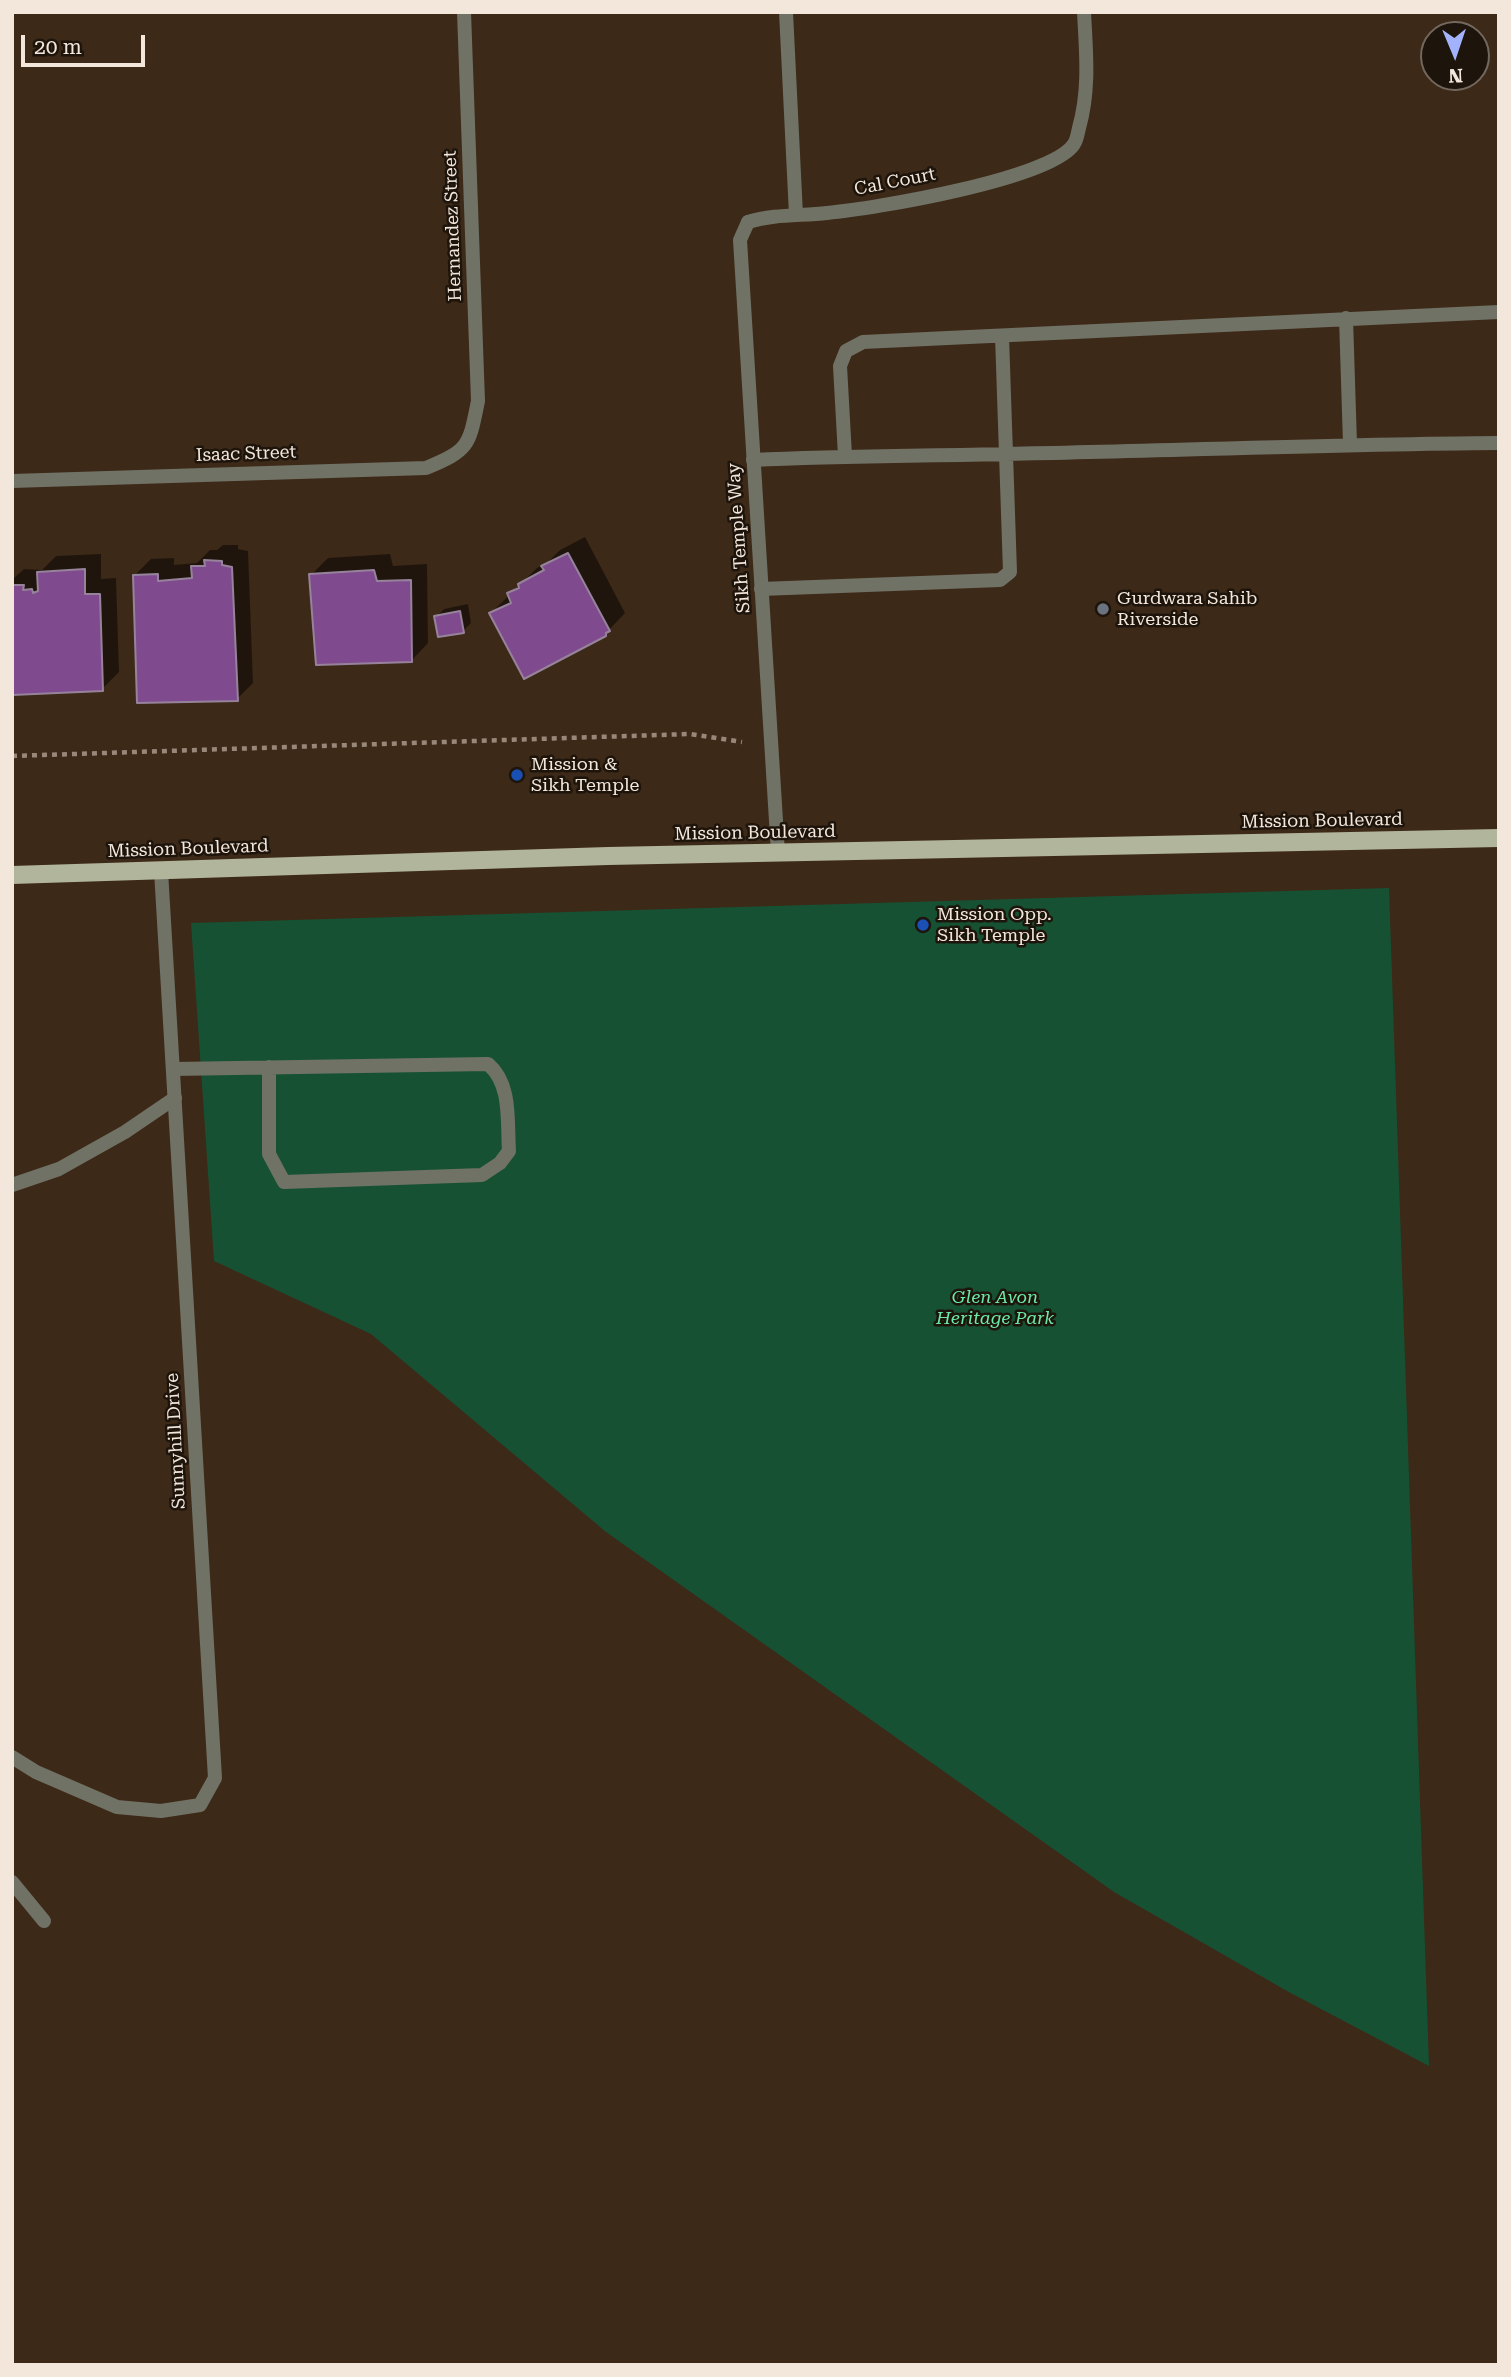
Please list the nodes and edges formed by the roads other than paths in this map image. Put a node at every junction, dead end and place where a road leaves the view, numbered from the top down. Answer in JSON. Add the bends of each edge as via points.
{"nodes":[{"id":1,"x":464,"y":12,"type":"edge"},
{"id":2,"x":786,"y":12,"type":"edge"},
{"id":3,"x":1084,"y":12,"type":"edge"},
{"id":4,"x":796,"y":215,"type":"junction"},
{"id":5,"x":748,"y":222,"type":"joint"},
{"id":6,"x":1499,"y":312,"type":"edge"},
{"id":7,"x":1346,"y":318,"type":"junction"},
{"id":8,"x":1002,"y":336,"type":"junction"},
{"id":9,"x":470,"y":438,"type":"joint"},
{"id":10,"x":1499,"y":443,"type":"edge"},
{"id":11,"x":1350,"y":444,"type":"junction"},
{"id":12,"x":1007,"y":454,"type":"junction"},
{"id":13,"x":845,"y":456,"type":"junction"},
{"id":14,"x":753,"y":460,"type":"junction"},
{"id":15,"x":12,"y":481,"type":"edge"},
{"id":16,"x":761,"y":589,"type":"junction"},
{"id":17,"x":1499,"y":838,"type":"edge"},
{"id":18,"x":778,"y":853,"type":"junction"},
{"id":19,"x":161,"y":870,"type":"junction"},
{"id":20,"x":12,"y":876,"type":"edge"},
{"id":21,"x":269,"y":1067,"type":"junction"},
{"id":22,"x":173,"y":1069,"type":"junction"},
{"id":23,"x":175,"y":1098,"type":"junction"},
{"id":24,"x":12,"y":1185,"type":"edge"},
{"id":25,"x":12,"y":1757,"type":"edge"},
{"id":26,"x":12,"y":1882,"type":"edge"},
{"id":27,"x":44,"y":1921,"type":"dead end"}],
"edges":[{"from":1,"to":9,"type":"street","name":"Hernandez Street","via":[[478,401]]},
{"from":2,"to":4,"type":"street"},
{"from":3,"to":4,"type":"street","name":"Cal Court","via":[[1088,79],[1082,116],[1074,144],[1046,165],[901,203]]},
{"from":4,"to":5,"type":"street","name":"Cal Court"},
{"from":5,"to":14,"type":"street","name":"Sikh Temple Way","via":[[740,240]]},
{"from":6,"to":7,"type":"street"},
{"from":7,"to":8,"type":"street"},
{"from":7,"to":11,"type":"street"},
{"from":8,"to":12,"type":"street"},
{"from":8,"to":13,"type":"street","via":[[863,342],[846,351],[840,366]]},
{"from":9,"to":15,"type":"street","name":"Isaac Street","via":[[453,457],[426,468]]},
{"from":10,"to":11,"type":"street"},
{"from":11,"to":12,"type":"street"},
{"from":12,"to":13,"type":"street"},
{"from":12,"to":16,"type":"street","via":[[1010,572],[1000,580]]},
{"from":13,"to":14,"type":"street"},
{"from":14,"to":16,"type":"street","name":"Sikh Temple Way"},
{"from":16,"to":18,"type":"street","name":"Sikh Temple Way"},
{"from":17,"to":18,"type":"main road","name":"Mission Boulevard"},
{"from":18,"to":19,"type":"main road","name":"Mission Boulevard"},
{"from":19,"to":20,"type":"main road","name":"Mission Boulevard"},
{"from":19,"to":22,"type":"street","name":"Sunnyhill Drive"},
{"from":21,"to":21,"type":"street","via":[[488,1064],[498,1073],[506,1097],[509,1151],[482,1175],[284,1182],[270,1154]]},
{"from":21,"to":22,"type":"street"},
{"from":22,"to":23,"type":"street","name":"Sunnyhill Drive"},
{"from":23,"to":24,"type":"street","via":[[59,1170]]},
{"from":23,"to":25,"type":"street","name":"Sunnyhill Drive","via":[[215,1778],[200,1805],[161,1811],[117,1807]]},
{"from":26,"to":27,"type":"street"}]}
